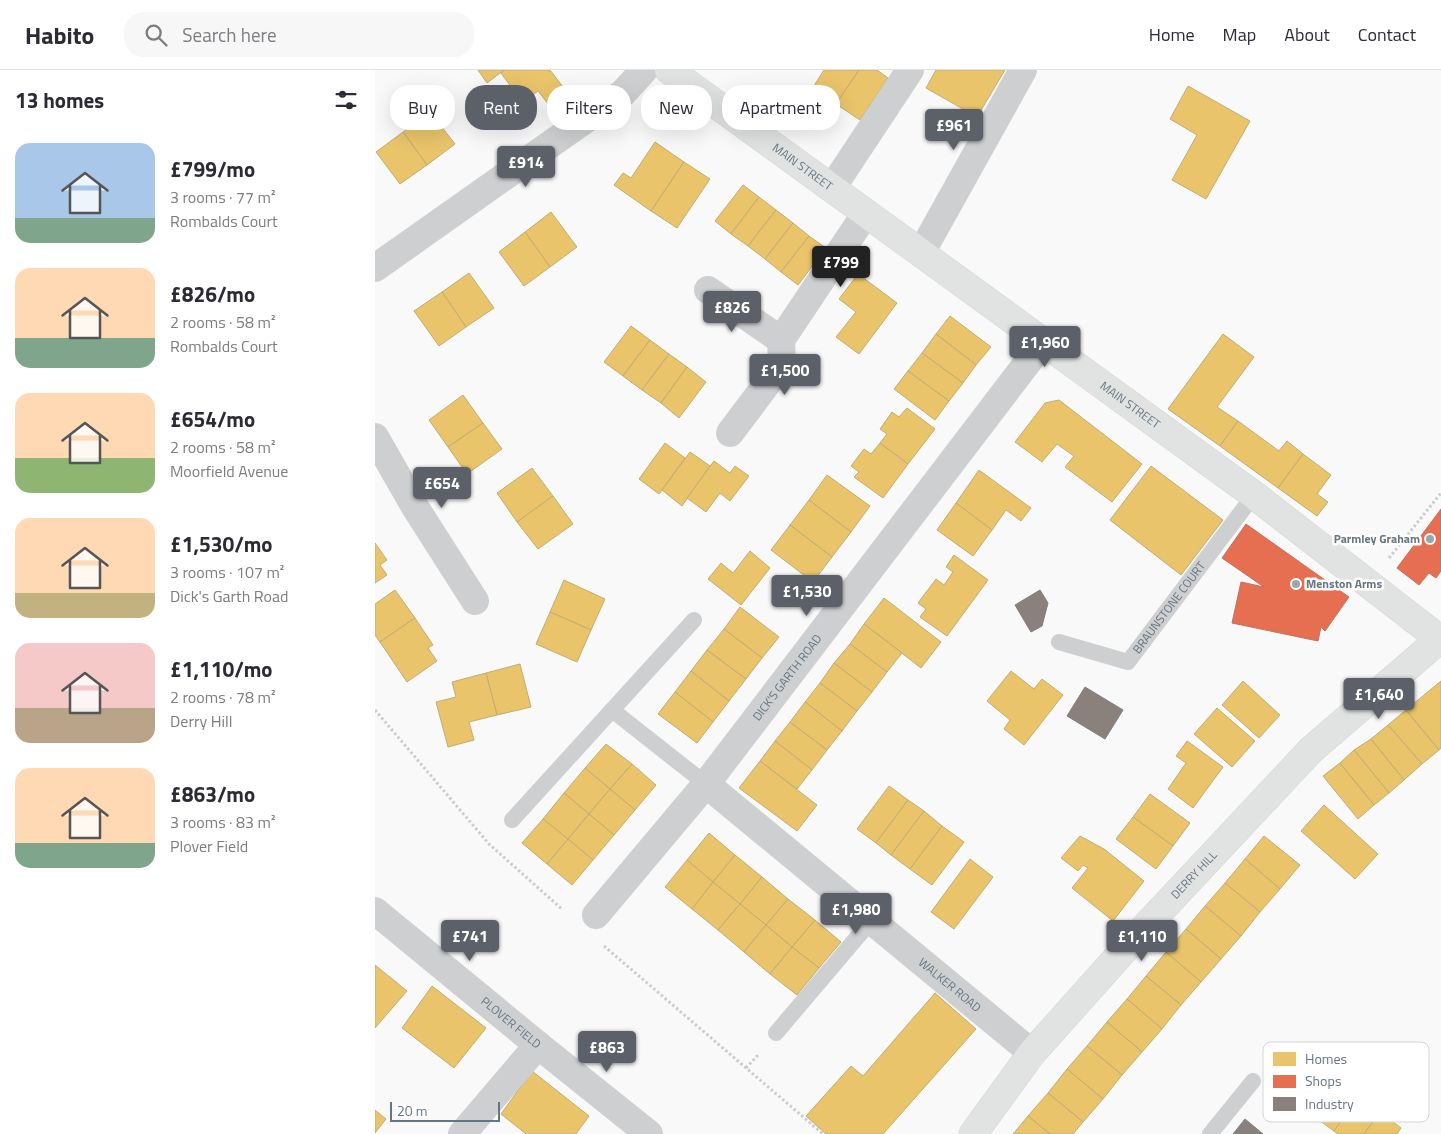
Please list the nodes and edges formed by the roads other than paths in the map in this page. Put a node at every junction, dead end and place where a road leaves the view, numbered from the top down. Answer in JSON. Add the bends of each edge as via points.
{"nodes":[{"id":1,"x":644,"y":70,"type":"edge"},
{"id":2,"x":669,"y":70,"type":"edge"},
{"id":3,"x":910,"y":70,"type":"edge"},
{"id":4,"x":1023,"y":70,"type":"edge"},
{"id":5,"x":832,"y":188,"type":"junction"},
{"id":6,"x":866,"y":213,"type":"junction"},
{"id":7,"x":921,"y":253,"type":"junction"},
{"id":8,"x":375,"y":268,"type":"edge"},
{"id":9,"x":708,"y":290,"type":"dead end"},
{"id":10,"x":781,"y":340,"type":"junction"},
{"id":11,"x":1044,"y":341,"type":"junction"},
{"id":12,"x":730,"y":432,"type":"dead end"},
{"id":13,"x":375,"y":437,"type":"edge"},
{"id":14,"x":1254,"y":495,"type":"junction"},
{"id":15,"x":475,"y":601,"type":"dead end"},
{"id":16,"x":694,"y":620,"type":"dead end"},
{"id":17,"x":1441,"y":640,"type":"edge"},
{"id":18,"x":1059,"y":642,"type":"dead end"},
{"id":19,"x":612,"y":710,"type":"junction"},
{"id":20,"x":706,"y":784,"type":"junction"},
{"id":21,"x":512,"y":820,"type":"dead end"},
{"id":22,"x":375,"y":911,"type":"edge"},
{"id":23,"x":597,"y":914,"type":"dead end"},
{"id":24,"x":871,"y":920,"type":"junction"},
{"id":25,"x":776,"y":1033,"type":"dead end"},
{"id":26,"x":538,"y":1046,"type":"junction"},
{"id":27,"x":1032,"y":1054,"type":"junction"},
{"id":28,"x":1253,"y":1081,"type":"dead end"},
{"id":29,"x":462,"y":1134,"type":"edge"},
{"id":30,"x":649,"y":1134,"type":"edge"},
{"id":31,"x":973,"y":1134,"type":"edge"},
{"id":32,"x":1210,"y":1134,"type":"edge"}],
"edges":[{"from":1,"to":8,"type":"street","via":[[623,94]]},
{"from":2,"to":5,"type":"street","name":"MAIN STREET"},
{"from":3,"to":5,"type":"street"},
{"from":4,"to":7,"type":"street"},
{"from":5,"to":6,"type":"street","name":"MAIN STREET"},
{"from":6,"to":7,"type":"street","name":"MAIN STREET"},
{"from":6,"to":10,"type":"street"},
{"from":7,"to":11,"type":"street","name":"MAIN STREET"},
{"from":9,"to":10,"type":"street"},
{"from":10,"to":12,"type":"street","via":[[782,364]]},
{"from":11,"to":14,"type":"street","name":"MAIN STREET"},
{"from":11,"to":20,"type":"street","name":"DICK'S GARTH ROAD"},
{"from":13,"to":15,"type":"street"},
{"from":14,"to":17,"type":"street","name":"MAIN STREET"},
{"from":14,"to":18,"type":"lane","name":"BRAUNSTONE COURT","via":[[1128,662]]},
{"from":16,"to":19,"type":"lane"},
{"from":17,"to":27,"type":"street","name":"DERRY HILL","via":[[1311,750],[1133,940]]},
{"from":19,"to":20,"type":"lane"},
{"from":19,"to":21,"type":"lane"},
{"from":20,"to":23,"type":"street","name":"DICK'S GARTH ROAD"},
{"from":20,"to":24,"type":"street","name":"WALKER ROAD"},
{"from":22,"to":26,"type":"street","name":"PLOVER FIELD"},
{"from":24,"to":25,"type":"lane"},
{"from":24,"to":27,"type":"street","name":"WALKER ROAD"},
{"from":26,"to":29,"type":"street"},
{"from":26,"to":30,"type":"street","name":"PLOVER FIELD"},
{"from":27,"to":31,"type":"street","name":"DERRY HILL"},
{"from":28,"to":32,"type":"lane"}]}
